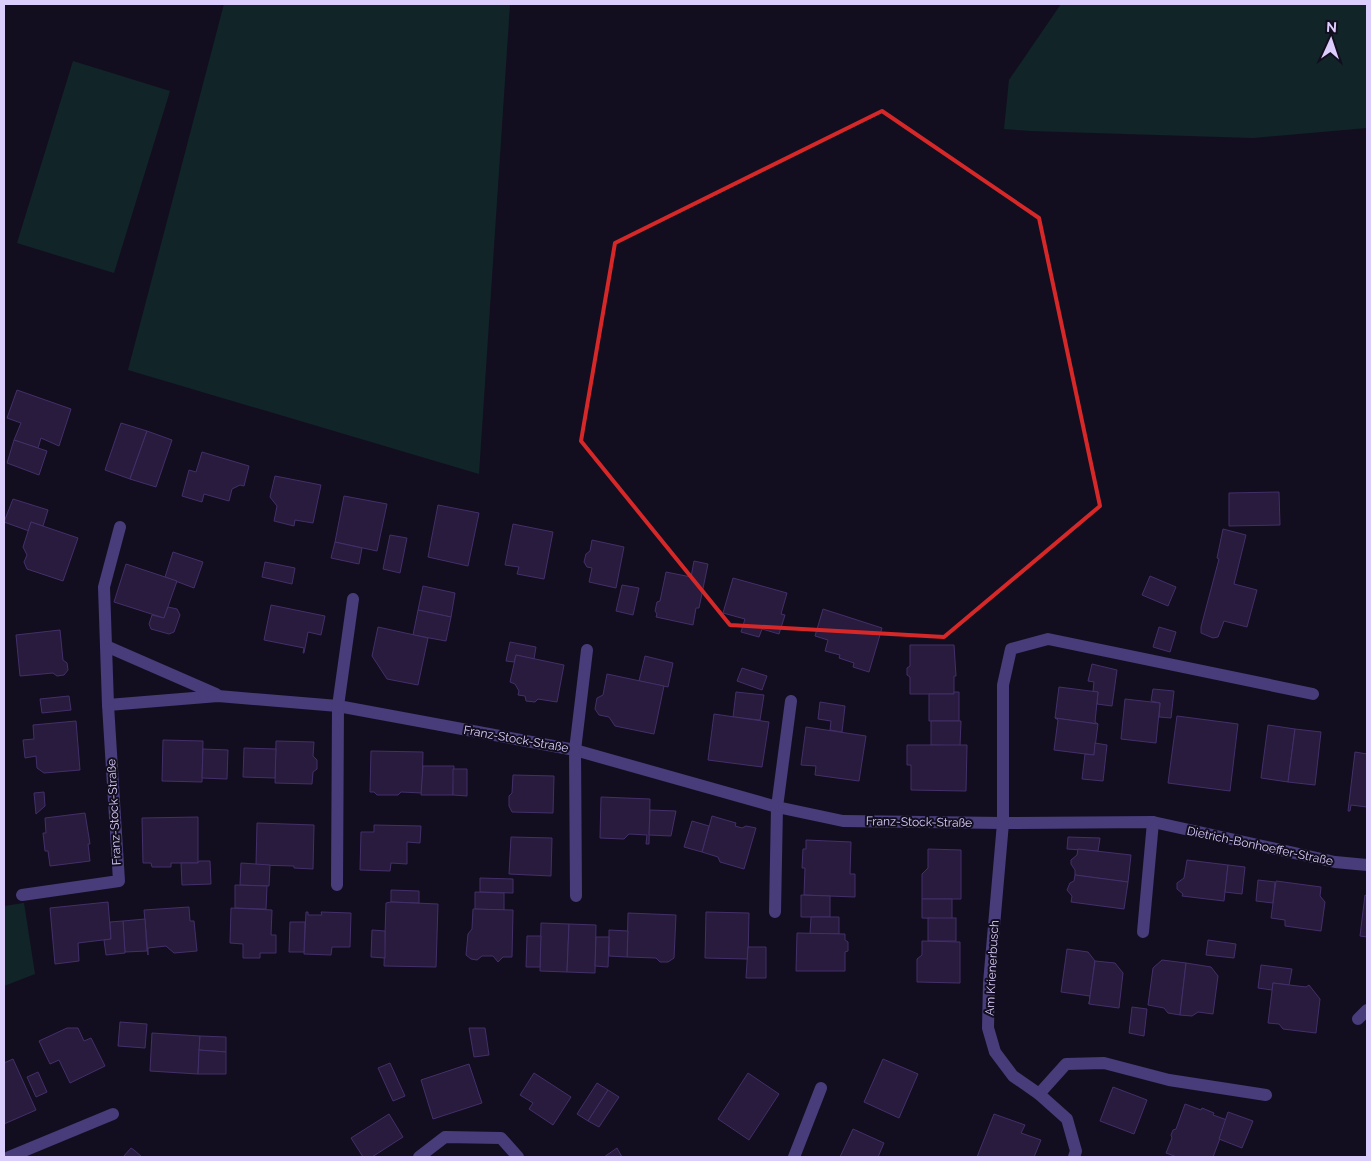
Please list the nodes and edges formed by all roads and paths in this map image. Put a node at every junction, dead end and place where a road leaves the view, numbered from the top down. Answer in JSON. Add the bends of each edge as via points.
{"nodes":[{"id":1,"x":120,"y":527,"type":"dead end"},
{"id":2,"x":353,"y":599,"type":"dead end"},
{"id":3,"x":106,"y":646,"type":"junction"},
{"id":4,"x":587,"y":650,"type":"dead end"},
{"id":5,"x":1313,"y":694,"type":"dead end"},
{"id":6,"x":218,"y":696,"type":"junction"},
{"id":7,"x":791,"y":701,"type":"dead end"},
{"id":8,"x":108,"y":704,"type":"junction"},
{"id":9,"x":338,"y":706,"type":"junction"},
{"id":10,"x":575,"y":750,"type":"junction"},
{"id":11,"x":777,"y":807,"type":"junction"},
{"id":12,"x":1153,"y":822,"type":"junction"},
{"id":13,"x":1003,"y":823,"type":"junction"},
{"id":14,"x":1367,"y":865,"type":"edge"},
{"id":15,"x":336,"y":885,"type":"dead end"},
{"id":16,"x":22,"y":895,"type":"dead end"},
{"id":17,"x":576,"y":896,"type":"dead end"},
{"id":18,"x":775,"y":912,"type":"dead end"},
{"id":19,"x":1143,"y":932,"type":"dead end"},
{"id":20,"x":1367,"y":1010,"type":"edge"},
{"id":21,"x":1358,"y":1019,"type":"dead end"},
{"id":22,"x":821,"y":1088,"type":"dead end"},
{"id":23,"x":1039,"y":1094,"type":"junction"},
{"id":24,"x":1266,"y":1095,"type":"dead end"},
{"id":25,"x":113,"y":1114,"type":"dead end"},
{"id":26,"x":9,"y":1157,"type":"edge"},
{"id":27,"x":419,"y":1157,"type":"edge"},
{"id":28,"x":518,"y":1157,"type":"edge"},
{"id":29,"x":794,"y":1157,"type":"edge"},
{"id":30,"x":1074,"y":1157,"type":"edge"}],
"edges":[{"from":1,"to":3,"type":"street","name":"Franz-Stock-Straße","via":[[104,587]]},
{"from":2,"to":9,"type":"street"},
{"from":3,"to":6,"type":"street","name":"Franz-Stock-Straße"},
{"from":3,"to":8,"type":"street","name":"Franz-Stock-Straße"},
{"from":4,"to":10,"type":"street","name":"Franz-Stock-Straße"},
{"from":5,"to":13,"type":"street","name":"Am Krienerbusch","via":[[1048,639],[1011,649],[1003,685]]},
{"from":6,"to":8,"type":"street","name":"Franz-Stock-Straße"},
{"from":6,"to":9,"type":"street","name":"Franz-Stock-Straße"},
{"from":7,"to":11,"type":"street"},
{"from":8,"to":16,"type":"street","name":"Franz-Stock-Straße","via":[[119,881]]},
{"from":9,"to":10,"type":"street","name":"Franz-Stock-Straße"},
{"from":9,"to":15,"type":"street"},
{"from":10,"to":11,"type":"street","name":"Franz-Stock-Straße"},
{"from":10,"to":17,"type":"street","name":"Franz-Stock-Straße"},
{"from":11,"to":13,"type":"street","name":"Franz-Stock-Straße","via":[[843,821]]},
{"from":11,"to":18,"type":"street"},
{"from":12,"to":13,"type":"street","name":"Dietrich-Bonhoeffer-Straße"},
{"from":12,"to":14,"type":"street","name":"Dietrich-Bonhoeffer-Straße","via":[[1335,862]]},
{"from":12,"to":19,"type":"street"},
{"from":13,"to":23,"type":"street","name":"Am Krienerbusch","via":[[988,1028],[995,1052],[1013,1076]]},
{"from":20,"to":21,"type":"street"},
{"from":22,"to":29,"type":"street"},
{"from":23,"to":24,"type":"street","via":[[1066,1064],[1104,1063],[1169,1080]]},
{"from":23,"to":30,"type":"street","name":"Am Krienerbusch","via":[[1068,1119],[1076,1151]]},
{"from":25,"to":26,"type":"street"},
{"from":27,"to":28,"type":"street","via":[[445,1137],[501,1138]]}]}
